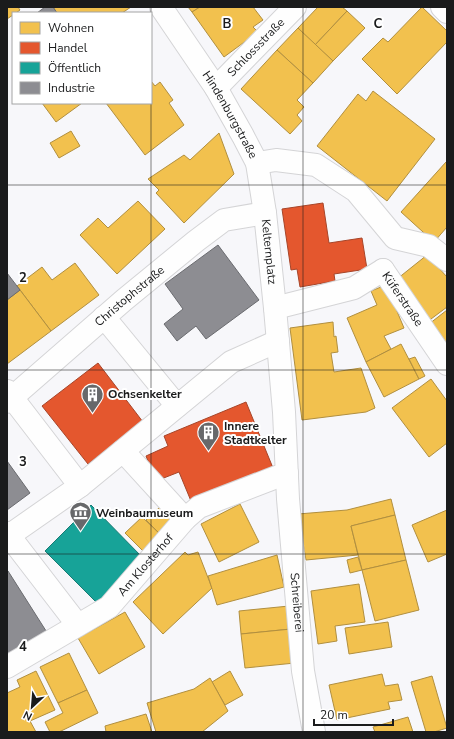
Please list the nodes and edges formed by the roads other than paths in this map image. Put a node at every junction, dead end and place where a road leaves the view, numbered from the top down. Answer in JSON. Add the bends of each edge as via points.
{"nodes":[{"id":1,"x":161,"y":7,"type":"edge"},
{"id":2,"x":295,"y":7,"type":"edge"},
{"id":3,"x":442,"y":7,"type":"edge"},
{"id":4,"x":447,"y":12,"type":"edge"},
{"id":5,"x":216,"y":88,"type":"junction"},
{"id":6,"x":257,"y":163,"type":"junction"},
{"id":7,"x":265,"y":213,"type":"junction"},
{"id":8,"x":395,"y":238,"type":"junction"},
{"id":9,"x":447,"y":260,"type":"edge"},
{"id":10,"x":382,"y":270,"type":"junction"},
{"id":11,"x":275,"y":308,"type":"junction"},
{"id":12,"x":104,"y":317,"type":"junction"},
{"id":13,"x":278,"y":341,"type":"junction"},
{"id":14,"x":447,"y":364,"type":"edge"},
{"id":15,"x":9,"y":397,"type":"edge"},
{"id":16,"x":177,"y":406,"type":"junction"},
{"id":17,"x":123,"y":451,"type":"junction"},
{"id":18,"x":287,"y":473,"type":"junction"},
{"id":19,"x":80,"y":486,"type":"junction"},
{"id":20,"x":185,"y":520,"type":"junction"},
{"id":21,"x":8,"y":535,"type":"edge"},
{"id":22,"x":77,"y":624,"type":"junction"},
{"id":23,"x":7,"y":667,"type":"edge"},
{"id":24,"x":314,"y":732,"type":"edge"}],
"edges":[{"from":1,"to":5,"type":"street","name":"Hindenburgstraße"},
{"from":2,"to":5,"type":"street","name":"Schlossstraße"},
{"from":3,"to":4,"type":"street"},
{"from":5,"to":6,"type":"street","name":"Hindenburgstraße"},
{"from":6,"to":7,"type":"street","name":"Kelternplatz"},
{"from":6,"to":8,"type":"street","name":"Hindenburgstraße","via":[[276,160],[316,165],[356,191]]},
{"from":7,"to":11,"type":"street","name":"Kelternplatz"},
{"from":7,"to":12,"type":"street","name":"Christophstraße","via":[[224,220]]},
{"from":8,"to":9,"type":"street","via":[[429,246]]},
{"from":8,"to":10,"type":"street"},
{"from":10,"to":11,"type":"street","name":"Küferstraße","via":[[354,288]]},
{"from":10,"to":14,"type":"street","name":"Küferstraße"},
{"from":11,"to":13,"type":"street","name":"Kelternplatz"},
{"from":12,"to":15,"type":"street","name":"Christophstraße"},
{"from":12,"to":16,"type":"street"},
{"from":13,"to":16,"type":"street","via":[[231,362]]},
{"from":13,"to":18,"type":"street","name":"Kelternplatz"},
{"from":15,"to":19,"type":"street"},
{"from":16,"to":17,"type":"street"},
{"from":17,"to":19,"type":"street"},
{"from":17,"to":20,"type":"street"},
{"from":18,"to":20,"type":"street","name":"Am Klosterhof","via":[[199,507]]},
{"from":18,"to":24,"type":"street","name":"Schreiberei","via":[[303,671]]},
{"from":19,"to":21,"type":"street"},
{"from":20,"to":22,"type":"street","name":"Am Klosterhof","via":[[108,607]]},
{"from":21,"to":22,"type":"street"},
{"from":22,"to":23,"type":"street","name":"Am Klosterhof"}]}
